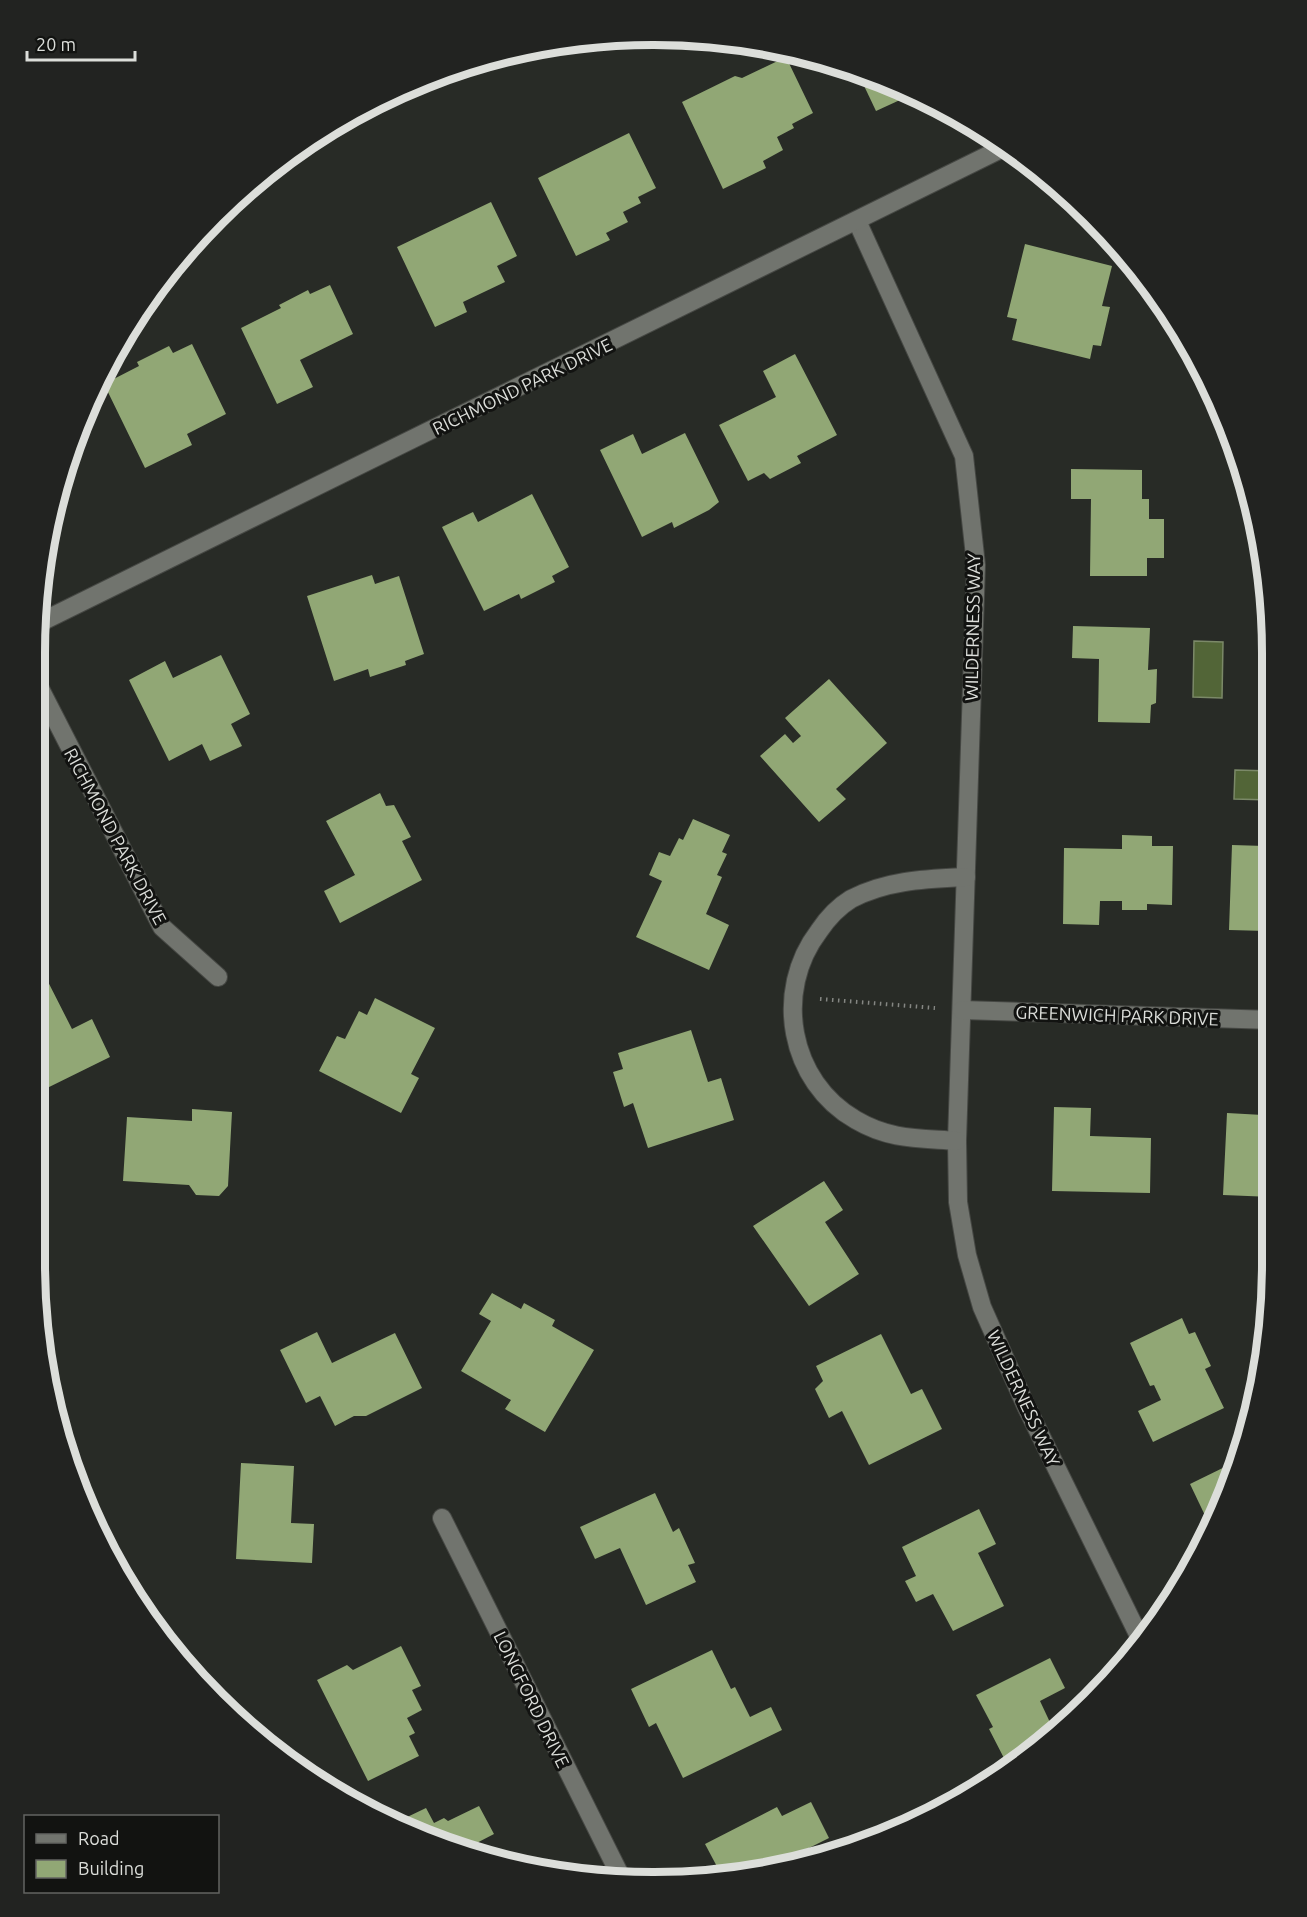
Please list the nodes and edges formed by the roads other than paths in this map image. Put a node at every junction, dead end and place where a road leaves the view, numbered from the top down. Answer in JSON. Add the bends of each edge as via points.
{"nodes":[{"id":1,"x":996,"y":151,"type":"edge"},
{"id":2,"x":857,"y":221,"type":"junction"},
{"id":3,"x":46,"y":620,"type":"edge"},
{"id":4,"x":45,"y":700,"type":"edge"},
{"id":5,"x":966,"y":877,"type":"junction"},
{"id":6,"x":218,"y":977,"type":"dead end"},
{"id":7,"x":962,"y":1010,"type":"junction"},
{"id":8,"x":1262,"y":1020,"type":"edge"},
{"id":9,"x":957,"y":1140,"type":"junction"},
{"id":10,"x":442,"y":1518,"type":"dead end"},
{"id":11,"x":1137,"y":1632,"type":"edge"},
{"id":12,"x":618,"y":1871,"type":"edge"}],
"edges":[{"from":1,"to":2,"type":"street","name":"RICHMOND PARK DRIVE"},
{"from":2,"to":3,"type":"street","name":"RICHMOND PARK DRIVE"},
{"from":2,"to":5,"type":"street","name":"WILDERNESS WAY","via":[[964,456],[976,565]]},
{"from":4,"to":6,"type":"street","name":"RICHMOND PARK DRIVE","via":[[162,927]]},
{"from":5,"to":7,"type":"street","name":"WILDERNESS WAY"},
{"from":5,"to":9,"type":"street","via":[[910,880],[849,900],[810,942],[798,968],[792,997],[793,1026],[800,1053],[832,1101],[881,1132],[898,1137]]},
{"from":7,"to":8,"type":"street","name":"GREENWICH PARK DRIVE"},
{"from":7,"to":9,"type":"street","name":"WILDERNESS WAY"},
{"from":9,"to":11,"type":"street","name":"WILDERNESS WAY","via":[[958,1202],[967,1255],[982,1307]]},
{"from":10,"to":12,"type":"street","name":"LONGFORD DRIVE"}]}
